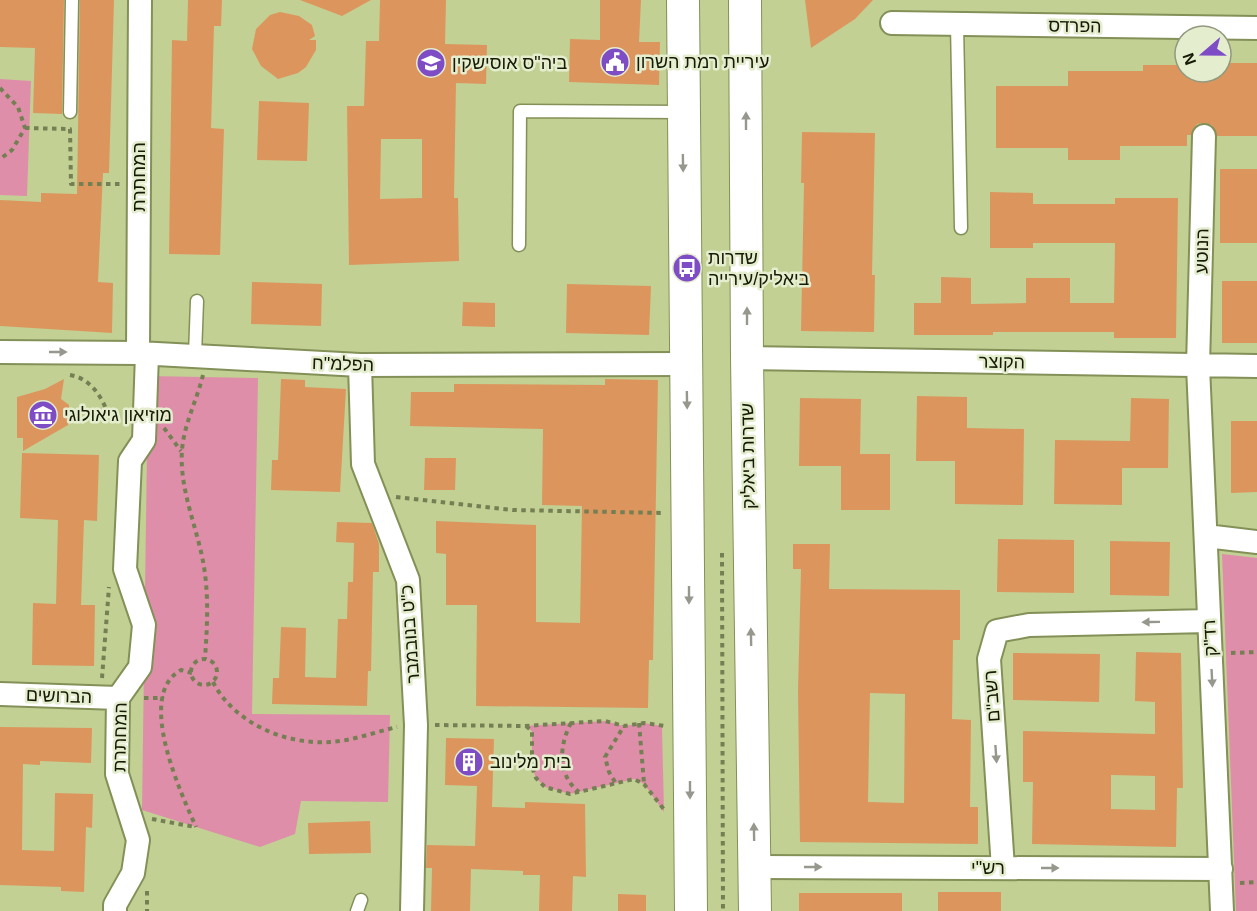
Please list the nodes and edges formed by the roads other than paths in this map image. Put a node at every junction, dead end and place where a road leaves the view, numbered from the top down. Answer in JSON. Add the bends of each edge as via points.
{"nodes":[{"id":1,"x":72,"y":0,"type":"edge"},
{"id":2,"x":140,"y":0,"type":"edge"},
{"id":3,"x":683,"y":0,"type":"edge"},
{"id":4,"x":745,"y":0,"type":"edge"},
{"id":5,"x":892,"y":23,"type":"dead end"},
{"id":6,"x":957,"y":24,"type":"junction"},
{"id":7,"x":1257,"y":28,"type":"edge"},
{"id":8,"x":70,"y":112,"type":"dead end"},
{"id":9,"x":682,"y":112,"type":"junction"},
{"id":10,"x":1204,"y":136,"type":"dead end"},
{"id":11,"x":961,"y":228,"type":"dead end"},
{"id":12,"x":519,"y":246,"type":"dead end"},
{"id":13,"x":197,"y":302,"type":"dead end"},
{"id":14,"x":0,"y":352,"type":"edge"},
{"id":15,"x":143,"y":353,"type":"junction"},
{"id":16,"x":200,"y":356,"type":"junction"},
{"id":17,"x":747,"y":358,"type":"junction"},
{"id":18,"x":687,"y":364,"type":"junction"},
{"id":19,"x":360,"y":365,"type":"junction"},
{"id":20,"x":1198,"y":366,"type":"junction"},
{"id":21,"x":1257,"y":366,"type":"edge"},
{"id":22,"x":1206,"y":536,"type":"junction"},
{"id":23,"x":1257,"y":543,"type":"edge"},
{"id":24,"x":1209,"y":621,"type":"junction"},
{"id":25,"x":0,"y":694,"type":"edge"},
{"id":26,"x":109,"y":697,"type":"junction"},
{"id":27,"x":754,"y":867,"type":"junction"},
{"id":28,"x":1003,"y":868,"type":"junction"},
{"id":29,"x":1221,"y":869,"type":"junction"},
{"id":30,"x":115,"y":911,"type":"edge"},
{"id":31,"x":412,"y":911,"type":"edge"},
{"id":32,"x":691,"y":911,"type":"edge"},
{"id":33,"x":755,"y":911,"type":"edge"},
{"id":34,"x":1222,"y":911,"type":"edge"}],
"edges":[{"from":1,"to":8,"type":"lane"},
{"from":2,"to":15,"type":"street","name":"המחתרת"},
{"from":3,"to":9,"type":"street"},
{"from":17,"to":4,"type":"street","name":"שדרות ביאליק","one_way":true},
{"from":5,"to":6,"type":"street","name":"הפרדס"},
{"from":6,"to":7,"type":"street","name":"הפרדס"},
{"from":6,"to":11,"type":"lane"},
{"from":9,"to":12,"type":"lane","via":[[520,111]]},
{"from":9,"to":18,"type":"street","one_way":true},
{"from":10,"to":20,"type":"street","name":"הנוטע"},
{"from":13,"to":16,"type":"lane"},
{"from":14,"to":15,"type":"street","name":"הפלמ\"ח","one_way":true},
{"from":15,"to":16,"type":"street","name":"הפלמ\"ח"},
{"from":15,"to":26,"type":"street","name":"המחתרת","via":[[144,440],[130,461],[125,569],[144,625],[140,667]]},
{"from":16,"to":19,"type":"street","name":"הפלמ\"ח"},
{"from":17,"to":20,"type":"street","name":"הקוצר"},
{"from":27,"to":17,"type":"street","name":"שדרות ביאליק","one_way":true},
{"from":18,"to":19,"type":"street","name":"הפלמ\"ח"},
{"from":18,"to":32,"type":"street","one_way":true},
{"from":19,"to":31,"type":"street","name":"כ\"ט בנובמבר","via":[[363,464],[408,580],[416,725]]},
{"from":20,"to":21,"type":"street","name":"הקוצר"},
{"from":20,"to":22,"type":"street","name":"רד\"ק"},
{"from":22,"to":23,"type":"street"},
{"from":22,"to":24,"type":"street","name":"רד\"ק"},
{"from":24,"to":28,"type":"street","name":"רשב\"ם","one_way":true,"via":[[1029,625],[997,631],[989,659]]},
{"from":24,"to":29,"type":"street","name":"רד\"ק","one_way":true},
{"from":25,"to":26,"type":"street","name":"הברושים"},
{"from":26,"to":30,"type":"street","name":"המחתרת","via":[[117,774],[138,840],[133,873]]},
{"from":27,"to":28,"type":"street","name":"רש\"י","one_way":true},
{"from":27,"to":33,"type":"street","name":"שדרות ביאליק"},
{"from":28,"to":29,"type":"street","name":"רש\"י","one_way":true},
{"from":29,"to":34,"type":"street","name":"רד\"ק"}]}
